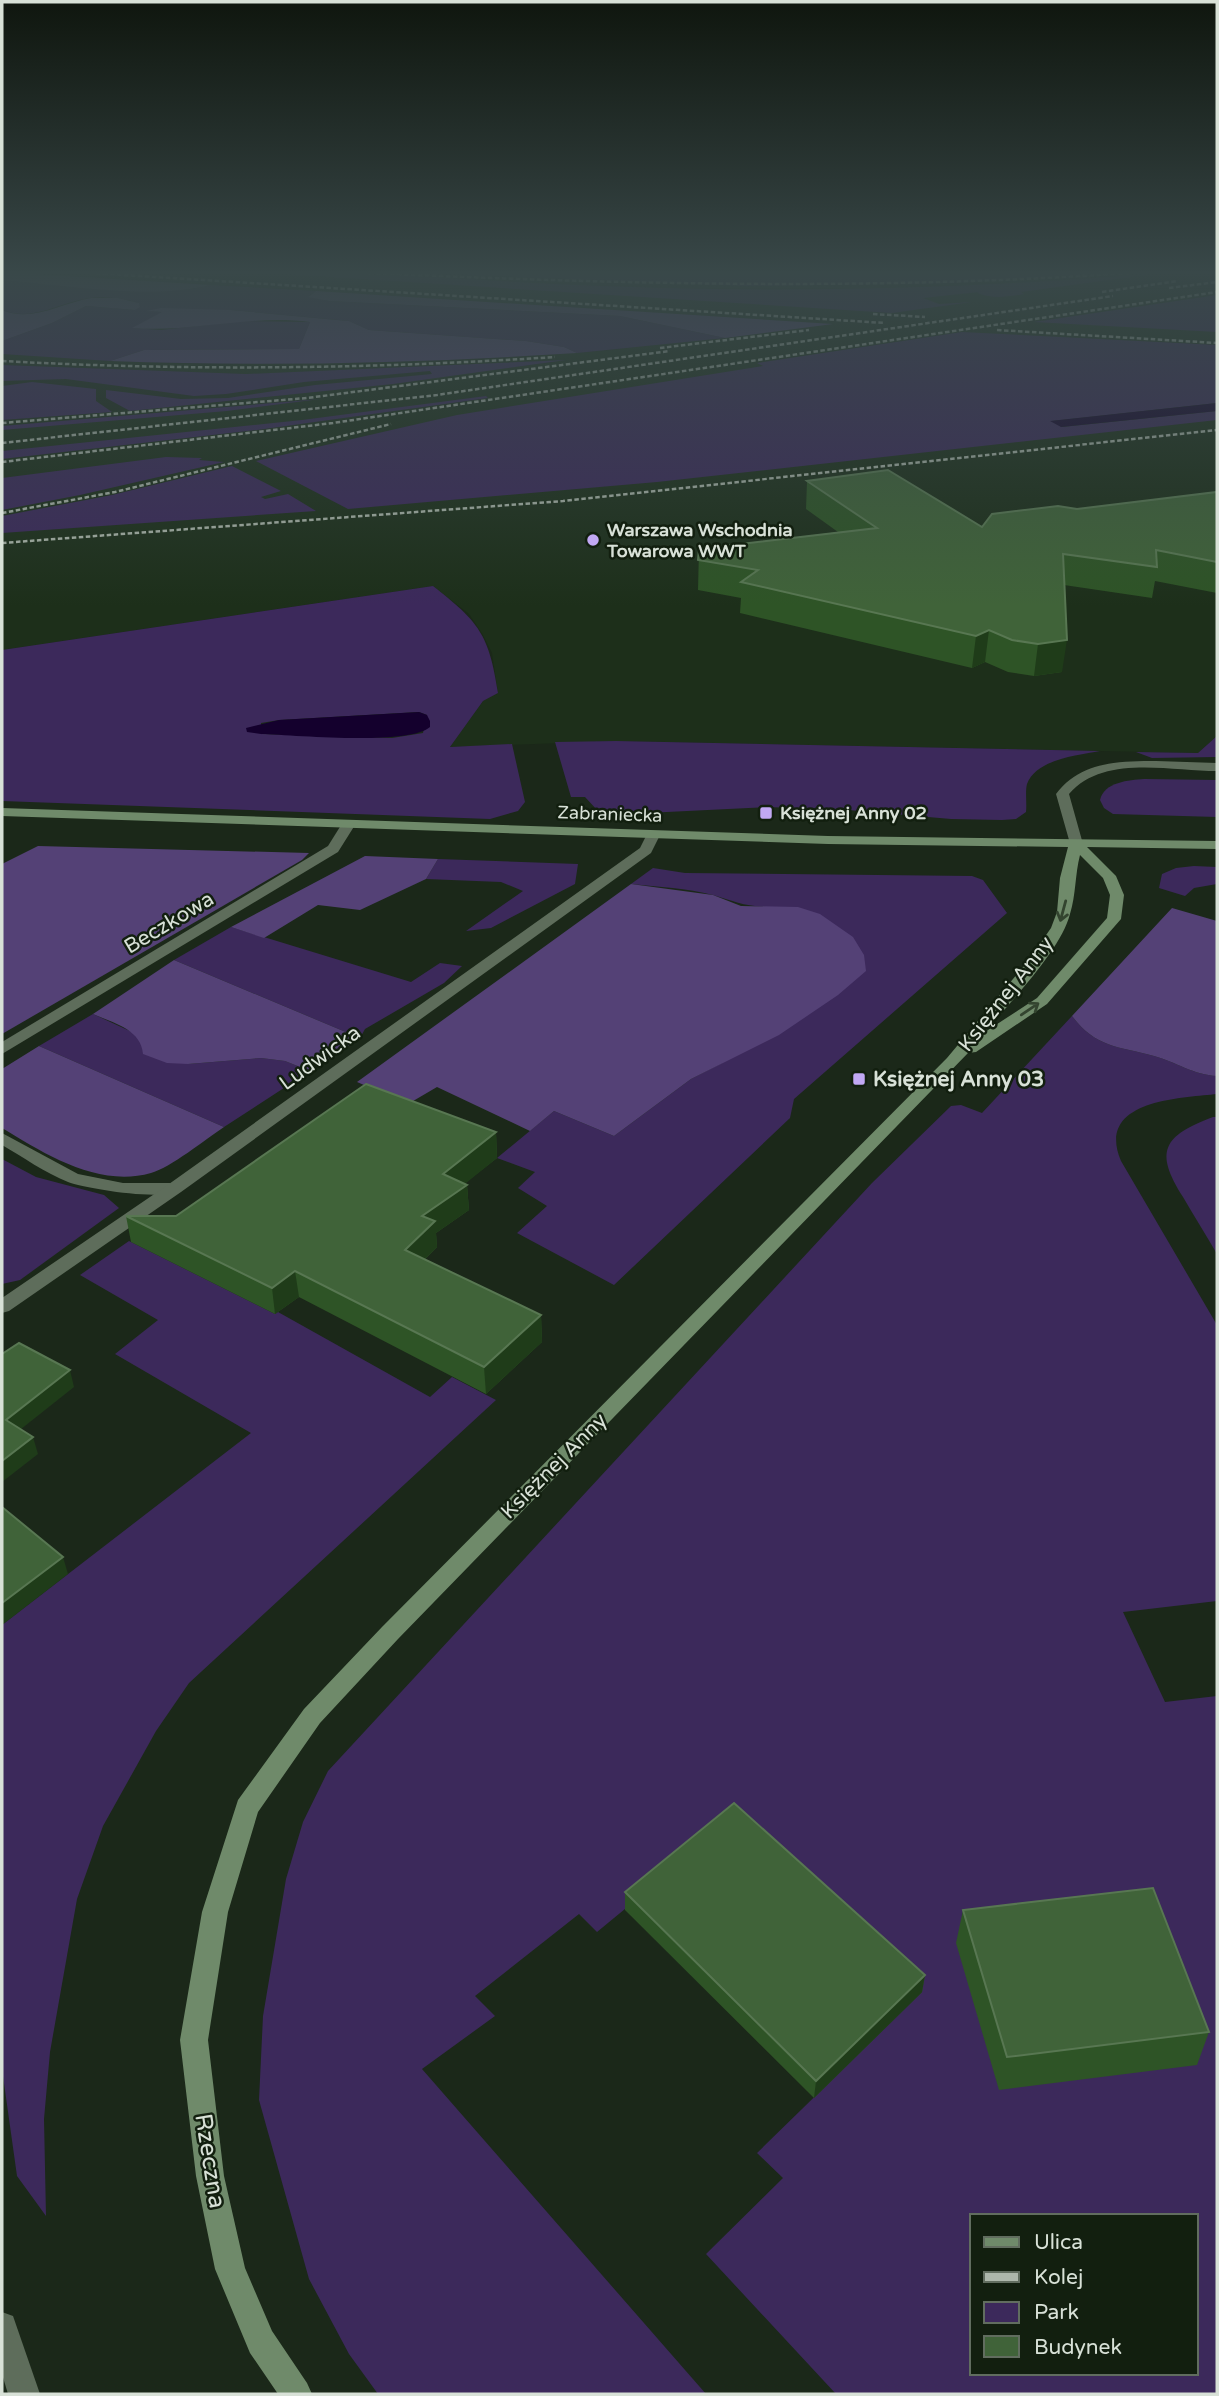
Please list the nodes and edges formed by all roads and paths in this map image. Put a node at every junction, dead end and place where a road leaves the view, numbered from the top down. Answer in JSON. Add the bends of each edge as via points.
{"nodes":[{"id":1,"x":1217,"y":767,"type":"edge"},
{"id":2,"x":2,"y":812,"type":"edge"},
{"id":3,"x":348,"y":825,"type":"junction"},
{"id":4,"x":653,"y":835,"type":"junction"},
{"id":5,"x":1076,"y":844,"type":"junction"},
{"id":6,"x":1217,"y":845,"type":"edge"},
{"id":7,"x":2,"y":1049,"type":"edge"},
{"id":8,"x":953,"y":1061,"type":"junction"},
{"id":9,"x":2,"y":1139,"type":"edge"},
{"id":10,"x":175,"y":1188,"type":"junction"},
{"id":11,"x":2,"y":1307,"type":"edge"},
{"id":12,"x":215,"y":1912,"type":"joint"},
{"id":13,"x":2,"y":2328,"type":"edge"},
{"id":14,"x":24,"y":2394,"type":"edge"},
{"id":15,"x":296,"y":2394,"type":"edge"}],
"edges":[{"from":1,"to":5,"type":"street","via":[[1127,765],[1078,776],[1062,794]]},
{"from":2,"to":3,"type":"street","name":"Zabraniecka"},
{"from":3,"to":4,"type":"street","name":"Zabraniecka"},
{"from":3,"to":7,"type":"street","name":"Beczkowa","via":[[333,849]]},
{"from":4,"to":5,"type":"street","name":"Zabraniecka"},
{"from":4,"to":10,"type":"street","name":"Ludwicka","via":[[646,850]]},
{"from":5,"to":6,"type":"street","name":"Zabraniecka"},
{"from":5,"to":8,"type":"street","name":"Księżnej Anny","one_way":true,"via":[[1058,928]]},
{"from":8,"to":5,"type":"street","name":"Księżnej Anny","one_way":true,"via":[[1042,1001],[1114,919],[1117,895],[1109,876]]},
{"from":8,"to":12,"type":"street","name":"Księżnej Anny","via":[[312,1716],[247,1808]]},
{"from":9,"to":10,"type":"street","via":[[73,1178],[123,1188]]},
{"from":10,"to":11,"type":"street","name":"Ludwicka"},
{"from":12,"to":15,"type":"street","name":"Rzeczna","via":[[194,2040],[210,2176],[230,2269],[261,2342]]},
{"from":13,"to":14,"type":"street"}]}
